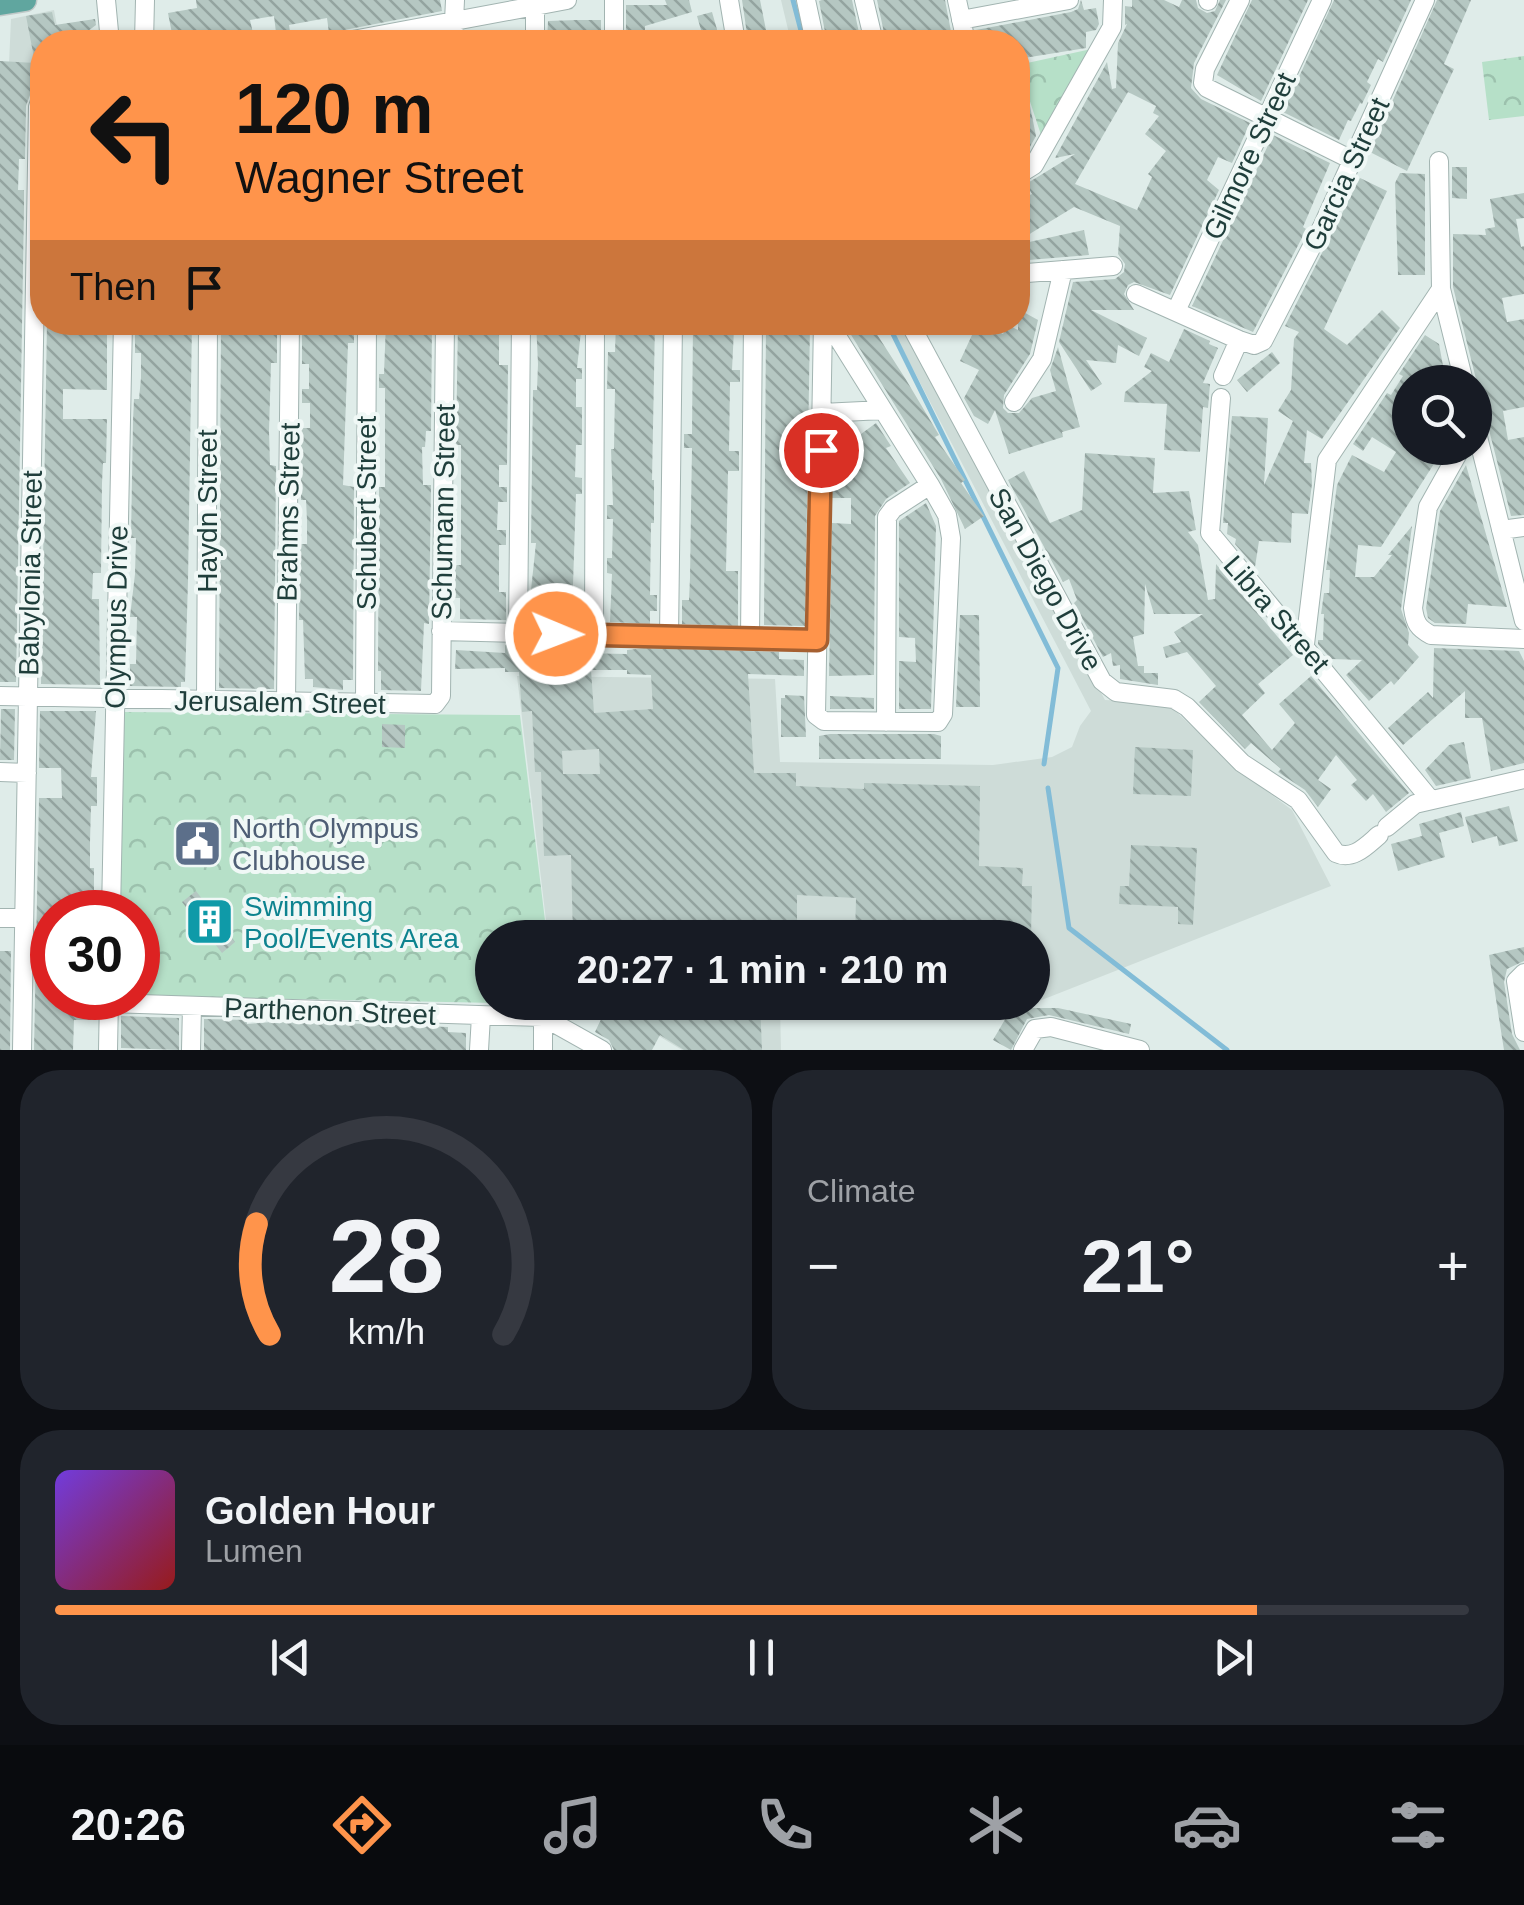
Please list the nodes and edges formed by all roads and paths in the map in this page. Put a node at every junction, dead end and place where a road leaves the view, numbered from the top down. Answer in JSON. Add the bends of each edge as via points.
{"nodes":[{"id":1,"x":25,"y":0,"type":"edge"},
{"id":2,"x":106,"y":0,"type":"edge"},
{"id":3,"x":146,"y":0,"type":"edge"},
{"id":4,"x":455,"y":0,"type":"edge"},
{"id":5,"x":567,"y":0,"type":"edge"},
{"id":6,"x":614,"y":0,"type":"edge"},
{"id":7,"x":729,"y":0,"type":"edge"},
{"id":8,"x":806,"y":0,"type":"edge"},
{"id":9,"x":864,"y":0,"type":"edge"},
{"id":10,"x":958,"y":0,"type":"edge"},
{"id":11,"x":1069,"y":0,"type":"edge"},
{"id":12,"x":1113,"y":0,"type":"edge"},
{"id":13,"x":1240,"y":0,"type":"edge"},
{"id":14,"x":1322,"y":0,"type":"edge"},
{"id":15,"x":1425,"y":0,"type":"edge"},
{"id":16,"x":0,"y":4,"type":"edge"},
{"id":17,"x":535,"y":6,"type":"junction"},
{"id":18,"x":962,"y":20,"type":"junction"},
{"id":19,"x":454,"y":21,"type":"junction"},
{"id":20,"x":109,"y":30,"type":"edge"},
{"id":21,"x":145,"y":30,"type":"edge"},
{"id":22,"x":414,"y":30,"type":"edge"},
{"id":23,"x":454,"y":30,"type":"edge"},
{"id":24,"x":535,"y":30,"type":"edge"},
{"id":25,"x":614,"y":30,"type":"edge"},
{"id":26,"x":734,"y":30,"type":"edge"},
{"id":27,"x":812,"y":30,"type":"edge"},
{"id":28,"x":871,"y":30,"type":"edge"},
{"id":29,"x":964,"y":30,"type":"edge"},
{"id":30,"x":1266,"y":120,"type":"junction"},
{"id":31,"x":1352,"y":160,"type":"junction"},
{"id":32,"x":1440,"y":161,"type":"dead end"},
{"id":33,"x":1030,"y":167,"type":"edge"},
{"id":34,"x":1113,"y":266,"type":"dead end"},
{"id":35,"x":1063,"y":270,"type":"junction"},
{"id":36,"x":1030,"y":272,"type":"edge"},
{"id":37,"x":1441,"y":288,"type":"junction"},
{"id":38,"x":1136,"y":294,"type":"dead end"},
{"id":39,"x":1176,"y":312,"type":"junction"},
{"id":40,"x":36,"y":335,"type":"edge"},
{"id":41,"x":123,"y":335,"type":"edge"},
{"id":42,"x":208,"y":335,"type":"edge"},
{"id":43,"x":290,"y":335,"type":"edge"},
{"id":44,"x":367,"y":335,"type":"edge"},
{"id":45,"x":445,"y":335,"type":"edge"},
{"id":46,"x":521,"y":335,"type":"edge"},
{"id":47,"x":595,"y":335,"type":"edge"},
{"id":48,"x":673,"y":335,"type":"edge"},
{"id":49,"x":754,"y":335,"type":"edge"},
{"id":50,"x":825,"y":335,"type":"edge"},
{"id":51,"x":834,"y":335,"type":"edge"},
{"id":52,"x":916,"y":335,"type":"edge"},
{"id":53,"x":1239,"y":340,"type":"junction"},
{"id":54,"x":1460,"y":365,"type":"edge"},
{"id":55,"x":1223,"y":376,"type":"dead end"},
{"id":56,"x":1221,"y":398,"type":"dead end"},
{"id":57,"x":1014,"y":402,"type":"dead end"},
{"id":58,"x":883,"y":410,"type":"junction"},
{"id":59,"x":822,"y":413,"type":"junction"},
{"id":60,"x":1451,"y":465,"type":"edge"},
{"id":61,"x":1485,"y":465,"type":"edge"},
{"id":62,"x":930,"y":484,"type":"junction"},
{"id":63,"x":1524,"y":527,"type":"edge"},
{"id":64,"x":1501,"y":530,"type":"junction"},
{"id":65,"x":1524,"y":621,"type":"edge"},
{"id":66,"x":441,"y":631,"type":"junction"},
{"id":67,"x":518,"y":633,"type":"junction"},
{"id":68,"x":594,"y":635,"type":"junction"},
{"id":69,"x":669,"y":636,"type":"junction"},
{"id":70,"x":750,"y":638,"type":"junction"},
{"id":71,"x":1524,"y":639,"type":"edge"},
{"id":72,"x":817,"y":640,"type":"junction"},
{"id":73,"x":1305,"y":644,"type":"junction"},
{"id":74,"x":0,"y":696,"type":"edge"},
{"id":75,"x":28,"y":696,"type":"junction"},
{"id":76,"x":114,"y":699,"type":"junction"},
{"id":77,"x":206,"y":700,"type":"junction"},
{"id":78,"x":438,"y":701,"type":"joint"},
{"id":79,"x":286,"y":702,"type":"junction"},
{"id":80,"x":364,"y":703,"type":"junction"},
{"id":81,"x":886,"y":722,"type":"junction"},
{"id":82,"x":0,"y":772,"type":"edge"},
{"id":83,"x":27,"y":773,"type":"junction"},
{"id":84,"x":1524,"y":778,"type":"edge"},
{"id":85,"x":1430,"y":799,"type":"junction"},
{"id":86,"x":110,"y":890,"type":"edge"},
{"id":87,"x":0,"y":918,"type":"edge"},
{"id":88,"x":24,"y":918,"type":"junction"},
{"id":89,"x":1524,"y":973,"type":"edge"},
{"id":90,"x":160,"y":1004,"type":"edge"},
{"id":91,"x":192,"y":1006,"type":"junction"},
{"id":92,"x":475,"y":1016,"type":"edge"},
{"id":93,"x":109,"y":1020,"type":"edge"},
{"id":94,"x":480,"y":1020,"type":"edge"},
{"id":95,"x":543,"y":1020,"type":"edge"},
{"id":96,"x":548,"y":1020,"type":"edge"},
{"id":97,"x":1524,"y":1030,"type":"edge"},
{"id":98,"x":1029,"y":1046,"type":"edge"},
{"id":99,"x":22,"y":1050,"type":"edge"},
{"id":100,"x":108,"y":1050,"type":"edge"},
{"id":101,"x":191,"y":1050,"type":"edge"},
{"id":102,"x":479,"y":1050,"type":"edge"},
{"id":103,"x":543,"y":1050,"type":"edge"},
{"id":104,"x":602,"y":1050,"type":"edge"},
{"id":105,"x":1140,"y":1050,"type":"edge"}],
"edges":[{"from":1,"to":16,"type":"main road"},
{"from":2,"to":20,"type":"street"},
{"from":3,"to":21,"type":"street"},
{"from":4,"to":19,"type":"street"},
{"from":5,"to":17,"type":"street"},
{"from":6,"to":25,"type":"street"},
{"from":7,"to":26,"type":"street"},
{"from":8,"to":27,"type":"street"},
{"from":9,"to":28,"type":"street"},
{"from":10,"to":18,"type":"street"},
{"from":11,"to":18,"type":"street"},
{"from":12,"to":33,"type":"street","via":[[1112,27]]},
{"from":13,"to":30,"type":"street","via":[[1203,82]]},
{"from":14,"to":30,"type":"street","name":"Gilmore Street"},
{"from":15,"to":31,"type":"street","name":"Garcia Street"},
{"from":17,"to":19,"type":"street"},
{"from":17,"to":24,"type":"street"},
{"from":18,"to":29,"type":"street"},
{"from":19,"to":22,"type":"street"},
{"from":19,"to":23,"type":"street"},
{"from":30,"to":31,"type":"street"},
{"from":30,"to":39,"type":"street","name":"Gilmore Street"},
{"from":31,"to":53,"type":"street","name":"Garcia Street","via":[[1259,343]]},
{"from":32,"to":37,"type":"street"},
{"from":34,"to":35,"type":"street"},
{"from":35,"to":36,"type":"street"},
{"from":35,"to":57,"type":"street","via":[[1042,358]]},
{"from":37,"to":54,"type":"street"},
{"from":37,"to":73,"type":"street","via":[[1327,460]]},
{"from":38,"to":39,"type":"street"},
{"from":39,"to":53,"type":"street"},
{"from":40,"to":75,"type":"street","name":"Babylonia Street"},
{"from":41,"to":76,"type":"street","name":"Olympus Drive"},
{"from":42,"to":77,"type":"street","name":"Haydn Street"},
{"from":43,"to":79,"type":"street","name":"Brahms Street"},
{"from":44,"to":80,"type":"street","name":"Schubert Street"},
{"from":45,"to":66,"type":"street","name":"Schumann Street"},
{"from":46,"to":67,"type":"street"},
{"from":47,"to":68,"type":"street"},
{"from":48,"to":69,"type":"street"},
{"from":49,"to":70,"type":"street"},
{"from":50,"to":59,"type":"street"},
{"from":51,"to":58,"type":"street"},
{"from":52,"to":85,"type":"street","name":"San Diego Drive","via":[[1102,681],[1116,692],[1186,707],[1242,763],[1298,800],[1344,857]]},
{"from":53,"to":55,"type":"street"},
{"from":56,"to":73,"type":"street","name":"Libra Street","via":[[1210,533]]},
{"from":58,"to":59,"type":"street"},
{"from":58,"to":62,"type":"street"},
{"from":59,"to":72,"type":"street"},
{"from":60,"to":71,"type":"street","via":[[1428,506],[1413,608],[1418,628],[1432,635]]},
{"from":61,"to":64,"type":"street"},
{"from":62,"to":81,"type":"street","via":[[887,517]]},
{"from":62,"to":81,"type":"street","via":[[952,538],[941,720]]},
{"from":63,"to":64,"type":"street"},
{"from":64,"to":65,"type":"street"},
{"from":66,"to":67,"type":"street"},
{"from":66,"to":78,"type":"street","name":"Schumann Street"},
{"from":67,"to":68,"type":"street"},
{"from":68,"to":69,"type":"street"},
{"from":69,"to":70,"type":"street"},
{"from":70,"to":72,"type":"street"},
{"from":72,"to":81,"type":"street","via":[[818,718]]},
{"from":73,"to":85,"type":"street","name":"Libra Street"},
{"from":74,"to":75,"type":"street","name":"Jerusalem Street"},
{"from":75,"to":76,"type":"street","name":"Jerusalem Street"},
{"from":75,"to":83,"type":"street","name":"Babylonia Street"},
{"from":76,"to":77,"type":"street","name":"Jerusalem Street"},
{"from":76,"to":86,"type":"street","name":"Olympus Drive"},
{"from":77,"to":79,"type":"street","name":"Jerusalem Street"},
{"from":78,"to":80,"type":"street","name":"Jerusalem Street"},
{"from":79,"to":80,"type":"street","name":"Jerusalem Street"},
{"from":82,"to":83,"type":"street"},
{"from":83,"to":88,"type":"street","name":"Babylonia Street"},
{"from":84,"to":85,"type":"street"},
{"from":87,"to":88,"type":"street"},
{"from":88,"to":99,"type":"street","name":"Babylonia Street"},
{"from":89,"to":97,"type":"street","via":[[1516,981]]},
{"from":90,"to":91,"type":"street","name":"Parthenon Street"},
{"from":91,"to":92,"type":"street","name":"Parthenon Street"},
{"from":91,"to":101,"type":"street"},
{"from":93,"to":100,"type":"street"},
{"from":94,"to":102,"type":"street"},
{"from":95,"to":103,"type":"street"},
{"from":96,"to":104,"type":"street","name":"Parthenon Street"},
{"from":98,"to":105,"type":"street","via":[[1035,1029],[1051,1026]]}]}
